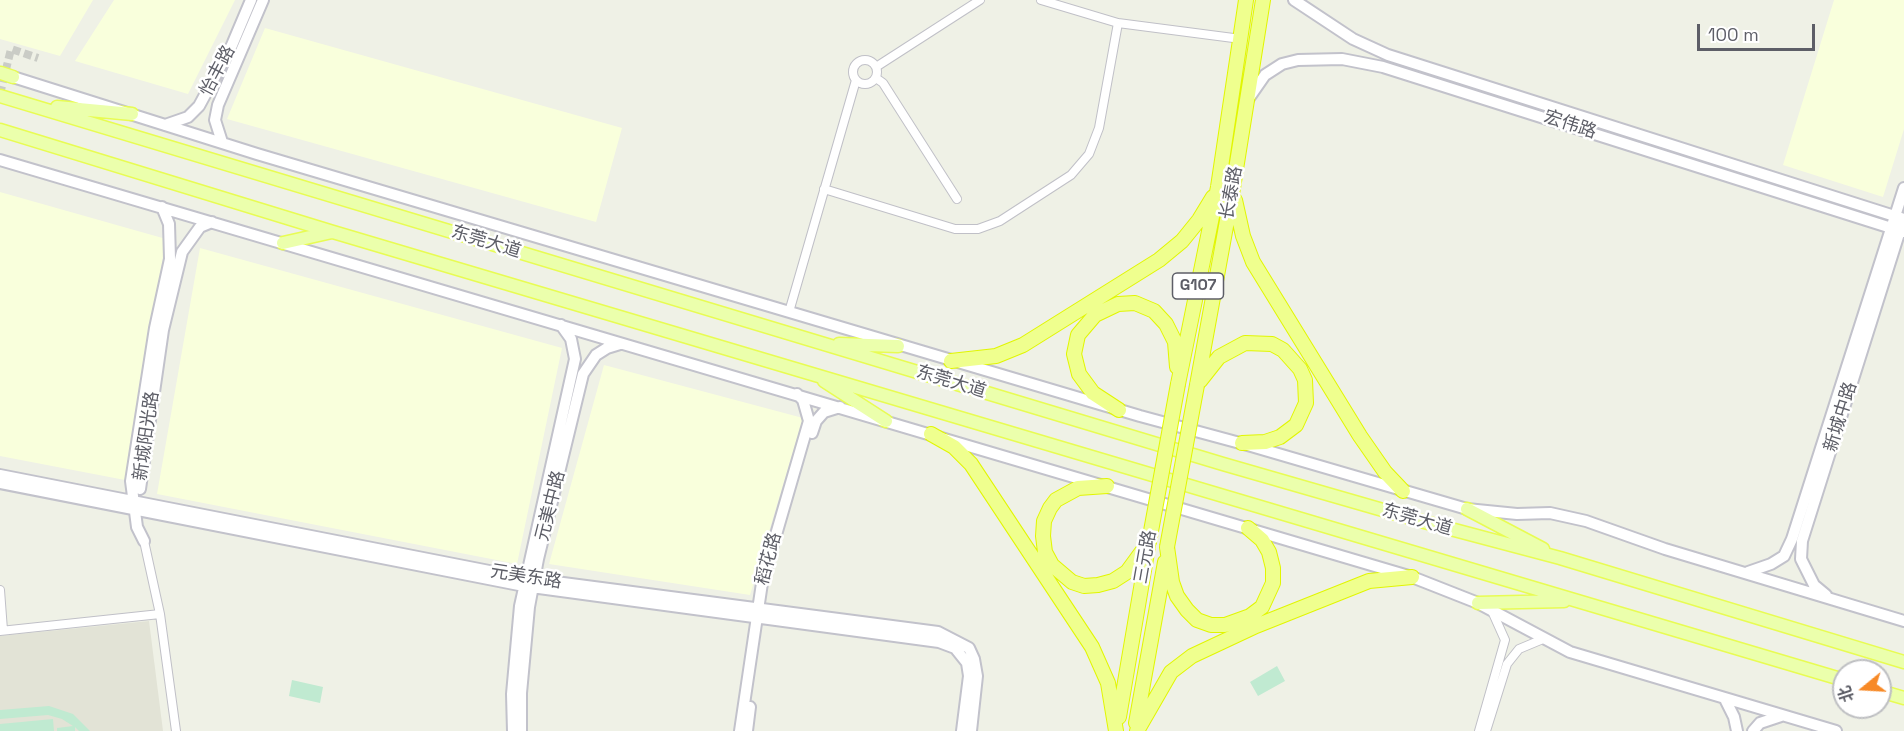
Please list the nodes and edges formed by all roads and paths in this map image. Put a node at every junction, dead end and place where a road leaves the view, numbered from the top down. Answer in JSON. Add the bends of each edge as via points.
{"nodes":[{"id":1,"x":251,"y":0,"type":"edge"},
{"id":2,"x":263,"y":0,"type":"edge"},
{"id":3,"x":980,"y":0,"type":"edge"},
{"id":4,"x":1041,"y":0,"type":"edge"},
{"id":5,"x":1246,"y":0,"type":"edge"},
{"id":6,"x":1263,"y":0,"type":"edge"},
{"id":7,"x":1294,"y":0,"type":"edge"},
{"id":8,"x":1118,"y":23,"type":"junction"},
{"id":9,"x":1241,"y":39,"type":"junction"},
{"id":10,"x":876,"y":67,"type":"junction"},
{"id":11,"x":4,"y":74,"type":"edge"},
{"id":12,"x":876,"y":78,"type":"junction"},
{"id":13,"x":856,"y":80,"type":"junction"},
{"id":14,"x":0,"y":96,"type":"edge"},
{"id":15,"x":1248,"y":101,"type":"junction"},
{"id":16,"x":23,"y":103,"type":"junction"},
{"id":17,"x":132,"y":114,"type":"junction"},
{"id":18,"x":165,"y":125,"type":"junction"},
{"id":19,"x":0,"y":130,"type":"edge"},
{"id":20,"x":222,"y":142,"type":"junction"},
{"id":21,"x":0,"y":160,"type":"edge"},
{"id":22,"x":1218,"y":187,"type":"junction"},
{"id":23,"x":1233,"y":188,"type":"junction"},
{"id":24,"x":1904,"y":188,"type":"edge"},
{"id":25,"x":824,"y":189,"type":"junction"},
{"id":26,"x":957,"y":199,"type":"dead end"},
{"id":27,"x":162,"y":207,"type":"junction"},
{"id":28,"x":1902,"y":218,"type":"edge"},
{"id":29,"x":212,"y":222,"type":"junction"},
{"id":30,"x":1898,"y":230,"type":"edge"},
{"id":31,"x":333,"y":232,"type":"junction"},
{"id":32,"x":283,"y":243,"type":"junction"},
{"id":33,"x":789,"y":312,"type":"junction"},
{"id":34,"x":561,"y":325,"type":"junction"},
{"id":35,"x":821,"y":343,"type":"junction"},
{"id":36,"x":626,"y":345,"type":"junction"},
{"id":37,"x":898,"y":346,"type":"junction"},
{"id":38,"x":951,"y":361,"type":"junction"},
{"id":39,"x":813,"y":373,"type":"junction"},
{"id":40,"x":1178,"y":384,"type":"junction"},
{"id":41,"x":1197,"y":385,"type":"junction"},
{"id":42,"x":797,"y":394,"type":"junction"},
{"id":43,"x":840,"y":407,"type":"junction"},
{"id":44,"x":1119,"y":410,"type":"junction"},
{"id":45,"x":886,"y":421,"type":"junction"},
{"id":46,"x":931,"y":434,"type":"junction"},
{"id":47,"x":1242,"y":443,"type":"junction"},
{"id":48,"x":0,"y":475,"type":"edge"},
{"id":49,"x":0,"y":483,"type":"edge"},
{"id":50,"x":1107,"y":486,"type":"junction"},
{"id":51,"x":1403,"y":491,"type":"junction"},
{"id":52,"x":138,"y":507,"type":"junction"},
{"id":53,"x":1467,"y":509,"type":"junction"},
{"id":54,"x":1248,"y":528,"type":"junction"},
{"id":55,"x":144,"y":542,"type":"joint"},
{"id":56,"x":1149,"y":542,"type":"junction"},
{"id":57,"x":1167,"y":547,"type":"junction"},
{"id":58,"x":1560,"y":558,"type":"junction"},
{"id":59,"x":1745,"y":573,"type":"junction"},
{"id":60,"x":1412,"y":577,"type":"junction"},
{"id":61,"x":529,"y":582,"type":"junction"},
{"id":62,"x":0,"y":590,"type":"edge"},
{"id":63,"x":1828,"y":598,"type":"junction"},
{"id":64,"x":1576,"y":601,"type":"junction"},
{"id":65,"x":1478,"y":603,"type":"junction"},
{"id":66,"x":1491,"y":609,"type":"junction"},
{"id":67,"x":160,"y":614,"type":"junction"},
{"id":68,"x":760,"y":614,"type":"junction"},
{"id":69,"x":1904,"y":621,"type":"edge"},
{"id":70,"x":2,"y":630,"type":"edge"},
{"id":71,"x":1543,"y":639,"type":"junction"},
{"id":72,"x":1904,"y":662,"type":"edge"},
{"id":73,"x":1832,"y":676,"type":"edge"},
{"id":74,"x":1725,"y":699,"type":"junction"},
{"id":75,"x":1781,"y":716,"type":"junction"},
{"id":76,"x":176,"y":731,"type":"edge"},
{"id":77,"x":513,"y":731,"type":"edge"},
{"id":78,"x":521,"y":731,"type":"edge"},
{"id":79,"x":740,"y":731,"type":"edge"},
{"id":80,"x":747,"y":731,"type":"edge"},
{"id":81,"x":962,"y":731,"type":"edge"},
{"id":82,"x":970,"y":731,"type":"edge"},
{"id":83,"x":1116,"y":731,"type":"edge"},
{"id":84,"x":1136,"y":731,"type":"edge"},
{"id":85,"x":1479,"y":731,"type":"edge"},
{"id":86,"x":1486,"y":731,"type":"edge"},
{"id":87,"x":1737,"y":731,"type":"edge"},
{"id":88,"x":1753,"y":731,"type":"edge"},
{"id":89,"x":1836,"y":731,"type":"edge"}],
"edges":[{"from":1,"to":18,"type":"street","name":"怡丰路","via":[[199,106],[181,120]]},
{"from":2,"to":20,"type":"street","name":"怡丰路","via":[[218,105],[215,120]]},
{"from":3,"to":10,"type":"street"},
{"from":4,"to":8,"type":"street"},
{"from":5,"to":9,"type":"highway","name":"长泰路","number":"G107"},
{"from":6,"to":15,"type":"highway","name":"长泰路","number":"G107"},
{"from":7,"to":28,"type":"street","name":"宏伟路","via":[[1353,39],[1388,55]]},
{"from":8,"to":9,"type":"street"},
{"from":8,"to":25,"type":"street","via":[[1099,128],[1089,154],[1071,175],[1000,221],[978,229],[955,229]]},
{"from":9,"to":22,"type":"highway","name":"长泰路","number":"G107"},
{"from":10,"to":12,"type":"street"},
{"from":10,"to":13,"type":"street","via":[[867,60],[859,60],[852,69]]},
{"from":11,"to":17,"type":"street"},
{"from":12,"to":13,"type":"street","via":[[866,84]]},
{"from":12,"to":26,"type":"street","via":[[883,83]]},
{"from":13,"to":25,"type":"street"},
{"from":14,"to":16,"type":"main road","name":"东莞大道"},
{"from":15,"to":23,"type":"highway","name":"长泰路","number":"G107"},
{"from":15,"to":30,"type":"street","name":"宏伟路","via":[[1265,75],[1282,64],[1342,59],[1383,67]]},
{"from":16,"to":17,"type":"main road"},
{"from":16,"to":35,"type":"main road","name":"东莞大道"},
{"from":17,"to":18,"type":"street"},
{"from":18,"to":20,"type":"street"},
{"from":19,"to":31,"type":"main road","name":"东莞大道"},
{"from":20,"to":33,"type":"street"},
{"from":21,"to":27,"type":"street"},
{"from":22,"to":38,"type":"highway","via":[[1182,241],[1159,260],[1023,345],[996,356]]},
{"from":22,"to":40,"type":"highway","name":"长泰路","number":"G107"},
{"from":23,"to":41,"type":"highway","name":"长泰路","number":"G107"},
{"from":23,"to":51,"type":"highway","via":[[1236,214],[1253,262],[1360,436]]},
{"from":24,"to":28,"type":"street"},
{"from":25,"to":33,"type":"street"},
{"from":27,"to":29,"type":"street"},
{"from":27,"to":52,"type":"street","name":"新城阳光路","via":[[169,224],[170,259],[131,481]]},
{"from":28,"to":30,"type":"street"},
{"from":29,"to":32,"type":"street"},
{"from":29,"to":52,"type":"street","name":"新城阳光路","via":[[200,227],[182,252],[163,330]]},
{"from":30,"to":59,"type":"street","name":"新城中路","via":[[1792,539],[1784,555],[1759,570]]},
{"from":30,"to":63,"type":"street","name":"新城中路","via":[[1802,541],[1801,559]]},
{"from":31,"to":32,"type":"main road"},
{"from":31,"to":39,"type":"main road","name":"东莞大道"},
{"from":32,"to":34,"type":"street"},
{"from":33,"to":37,"type":"street"},
{"from":34,"to":36,"type":"street"},
{"from":34,"to":61,"type":"street","name":"元美中路","via":[[574,349],[573,373]]},
{"from":35,"to":37,"type":"main road"},
{"from":35,"to":58,"type":"main road","name":"东莞大道","via":[[1337,497]]},
{"from":36,"to":42,"type":"street"},
{"from":36,"to":61,"type":"street","name":"元美中路","via":[[607,348],[589,363],[583,374]]},
{"from":37,"to":38,"type":"street"},
{"from":38,"to":44,"type":"street"},
{"from":39,"to":45,"type":"main road"},
{"from":39,"to":64,"type":"main road","name":"东莞大道"},
{"from":40,"to":44,"type":"highway","via":[[1175,342],[1166,324],[1154,311],[1135,303],[1108,307],[1086,323],[1078,335],[1074,354],[1079,374],[1093,393]]},
{"from":40,"to":56,"type":"highway","name":"三元路","number":"G107","bridge":true},
{"from":41,"to":47,"type":"highway","via":[[1219,357],[1245,343],[1272,344],[1292,358],[1305,380],[1302,416],[1280,437]]},
{"from":41,"to":57,"type":"highway","name":"三元路","number":"G107","bridge":true},
{"from":42,"to":43,"type":"street"},
{"from":42,"to":68,"type":"street","name":"稻花路","via":[[807,408],[807,434],[765,573]]},
{"from":43,"to":45,"type":"street"},
{"from":43,"to":68,"type":"street","name":"稻花路","via":[[824,412],[816,421]]},
{"from":44,"to":47,"type":"street"},
{"from":45,"to":46,"type":"street"},
{"from":46,"to":50,"type":"street"},
{"from":46,"to":83,"type":"highway","via":[[954,447],[970,464],[1092,647],[1108,684]]},
{"from":47,"to":51,"type":"street"},
{"from":48,"to":52,"type":"street","name":"元美东路"},
{"from":49,"to":52,"type":"street","name":"元美东路"},
{"from":50,"to":54,"type":"street"},
{"from":50,"to":56,"type":"highway","via":[[1077,488],[1050,508],[1042,536],[1052,565],[1072,582],[1098,585],[1127,572]]},
{"from":51,"to":53,"type":"street"},
{"from":52,"to":55,"type":"street","name":"新城阳光路","via":[[137,526]]},
{"from":52,"to":61,"type":"street","name":"元美东路"},
{"from":53,"to":58,"type":"main road"},
{"from":53,"to":59,"type":"street","via":[[1550,513],[1586,521]]},
{"from":54,"to":57,"type":"highway","via":[[1269,552],[1273,583],[1262,607],[1251,616],[1225,625],[1197,620],[1187,610],[1177,596]]},
{"from":54,"to":60,"type":"street"},
{"from":55,"to":67,"type":"street"},
{"from":56,"to":83,"type":"highway","name":"三元路","number":"G107"},
{"from":57,"to":84,"type":"highway","name":"三元路","number":"G107"},
{"from":58,"to":72,"type":"main road","name":"东莞大道"},
{"from":59,"to":63,"type":"street"},
{"from":60,"to":65,"type":"street"},
{"from":60,"to":84,"type":"highway","via":[[1369,581],[1192,656],[1171,672]]},
{"from":61,"to":68,"type":"street","name":"元美东路"},
{"from":61,"to":77,"type":"street","name":"元美中路","via":[[515,648]]},
{"from":61,"to":78,"type":"street","name":"元美中路"},
{"from":62,"to":70,"type":"street"},
{"from":63,"to":69,"type":"street"},
{"from":64,"to":65,"type":"main road"},
{"from":64,"to":73,"type":"main road","name":"东莞大道"},
{"from":65,"to":66,"type":"street"},
{"from":66,"to":71,"type":"street"},
{"from":66,"to":85,"type":"street","via":[[1505,640]]},
{"from":67,"to":70,"type":"street"},
{"from":67,"to":76,"type":"street"},
{"from":68,"to":79,"type":"street","name":"稻花路"},
{"from":68,"to":80,"type":"street","name":"稻花路"},
{"from":68,"to":81,"type":"street","name":"元美东路","via":[[939,642],[955,648],[967,663],[969,676]]},
{"from":68,"to":82,"type":"street","name":"元美东路","via":[[938,632],[958,639],[969,648],[977,676]]},
{"from":71,"to":74,"type":"street","via":[[1570,652]]},
{"from":71,"to":86,"type":"street","via":[[1519,649],[1507,664]]},
{"from":74,"to":75,"type":"street"},
{"from":74,"to":87,"type":"street"},
{"from":75,"to":88,"type":"street","via":[[1760,723]]},
{"from":75,"to":89,"type":"street"}]}
